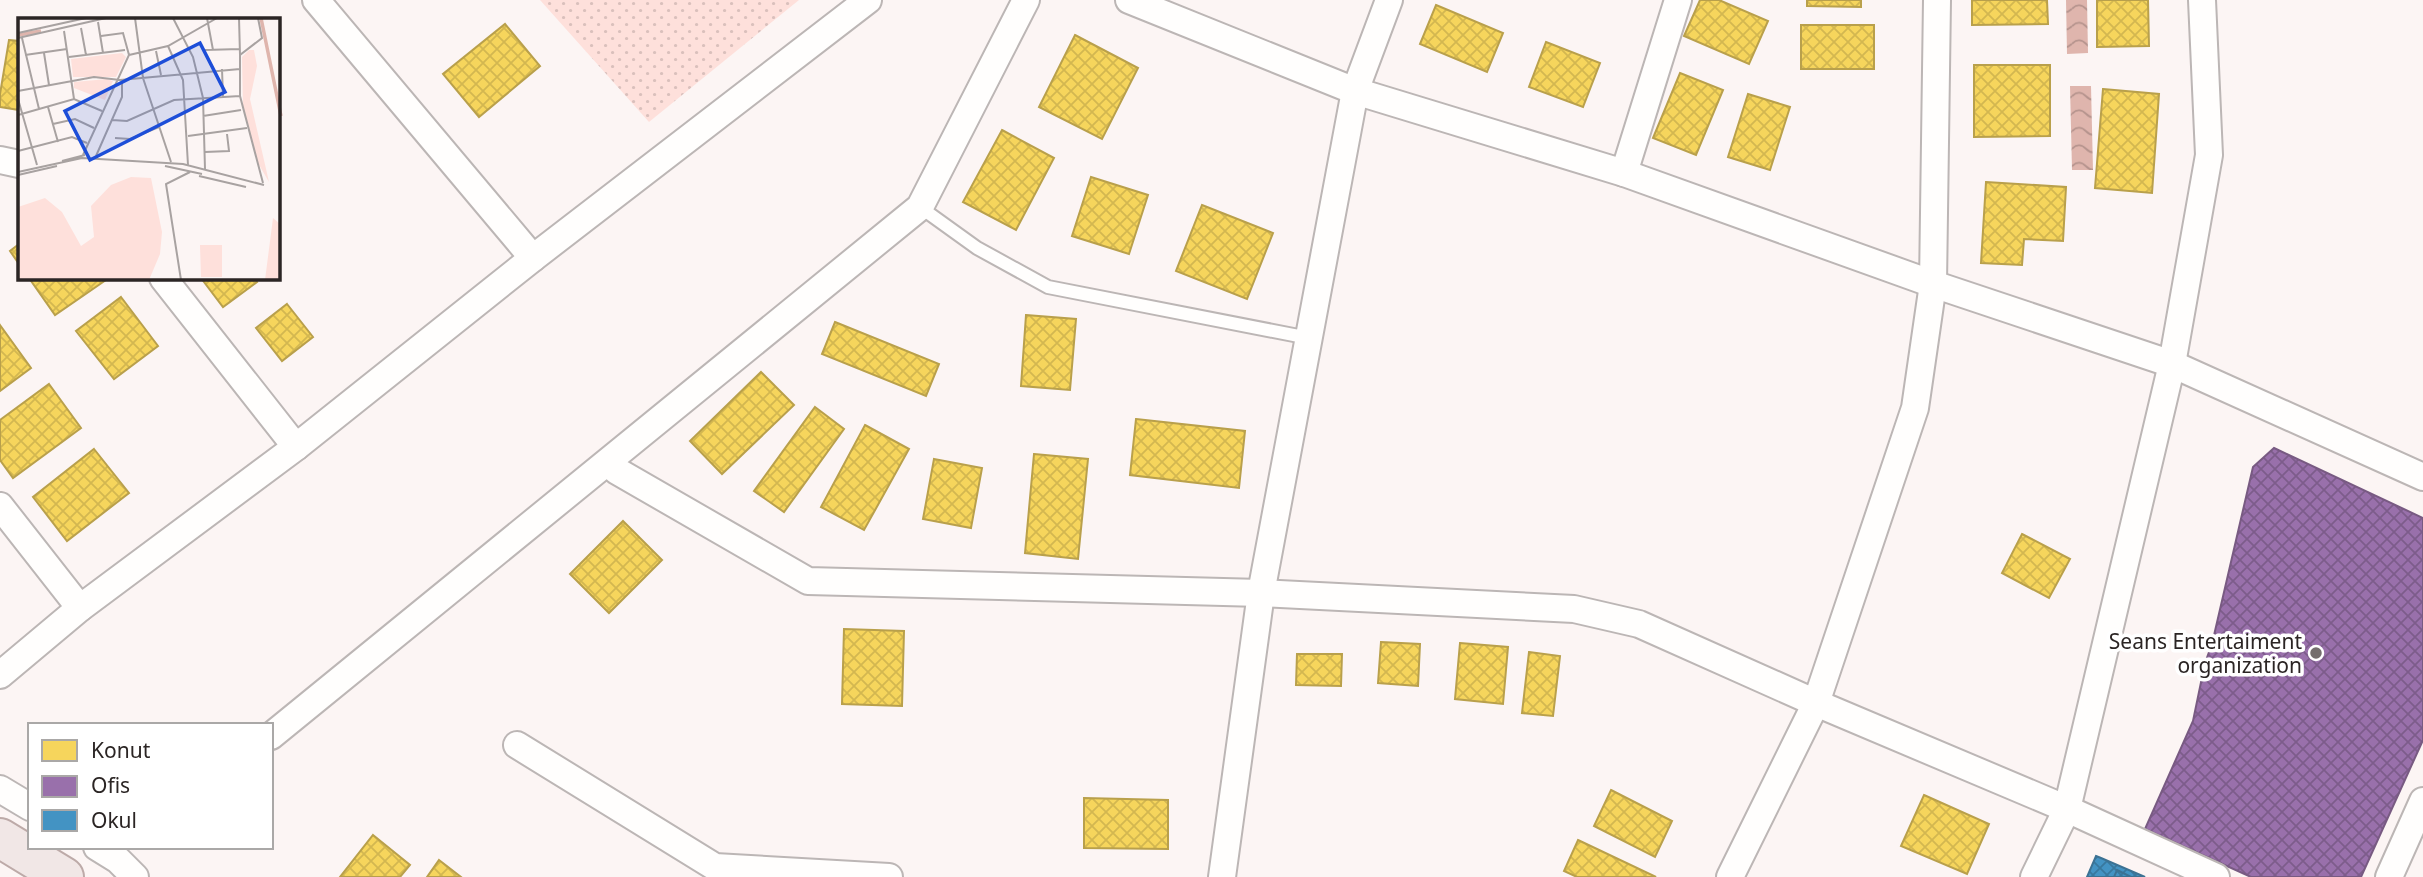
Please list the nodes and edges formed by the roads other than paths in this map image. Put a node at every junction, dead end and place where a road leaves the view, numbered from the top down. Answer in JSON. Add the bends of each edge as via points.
{"nodes":[{"id":1,"x":316,"y":0,"type":"edge"},
{"id":2,"x":868,"y":0,"type":"edge"},
{"id":3,"x":1026,"y":0,"type":"edge"},
{"id":4,"x":1129,"y":0,"type":"edge"},
{"id":5,"x":1389,"y":0,"type":"edge"},
{"id":6,"x":1678,"y":0,"type":"edge"},
{"id":7,"x":1937,"y":0,"type":"edge"},
{"id":8,"x":2202,"y":0,"type":"edge"},
{"id":9,"x":1355,"y":91,"type":"junction"},
{"id":10,"x":0,"y":160,"type":"edge"},
{"id":11,"x":18,"y":164,"type":"edge"},
{"id":12,"x":1624,"y":173,"type":"junction"},
{"id":13,"x":920,"y":207,"type":"junction"},
{"id":14,"x":533,"y":258,"type":"junction"},
{"id":15,"x":165,"y":280,"type":"edge"},
{"id":16,"x":1933,"y":284,"type":"junction"},
{"id":17,"x":1309,"y":338,"type":"junction"},
{"id":18,"x":2172,"y":365,"type":"junction"},
{"id":19,"x":296,"y":447,"type":"junction"},
{"id":20,"x":608,"y":463,"type":"junction"},
{"id":21,"x":2423,"y":477,"type":"edge"},
{"id":22,"x":0,"y":506,"type":"edge"},
{"id":23,"x":1261,"y":593,"type":"junction"},
{"id":24,"x":80,"y":608,"type":"junction"},
{"id":25,"x":0,"y":675,"type":"edge"},
{"id":26,"x":1815,"y":703,"type":"junction"},
{"id":27,"x":273,"y":734,"type":"edge"},
{"id":28,"x":516,"y":745,"type":"dead end"},
{"id":29,"x":0,"y":789,"type":"edge"},
{"id":30,"x":2423,"y":801,"type":"edge"},
{"id":31,"x":28,"y":806,"type":"edge"},
{"id":32,"x":2067,"y":809,"type":"junction"},
{"id":33,"x":0,"y":838,"type":"edge"},
{"id":34,"x":714,"y":872,"type":"edge"},
{"id":35,"x":64,"y":877,"type":"edge"},
{"id":36,"x":889,"y":877,"type":"edge"},
{"id":37,"x":1222,"y":877,"type":"edge"},
{"id":38,"x":1730,"y":877,"type":"edge"},
{"id":39,"x":2034,"y":877,"type":"edge"},
{"id":40,"x":2216,"y":877,"type":"edge"},
{"id":41,"x":2389,"y":877,"type":"edge"}],
"edges":[{"from":1,"to":14,"type":"street"},
{"from":2,"to":14,"type":"street"},
{"from":3,"to":13,"type":"street"},
{"from":4,"to":9,"type":"street"},
{"from":5,"to":9,"type":"street"},
{"from":6,"to":12,"type":"street"},
{"from":7,"to":16,"type":"street"},
{"from":8,"to":18,"type":"street","via":[[2209,155]]},
{"from":9,"to":12,"type":"street"},
{"from":9,"to":17,"type":"street"},
{"from":10,"to":11,"type":"street"},
{"from":12,"to":16,"type":"street"},
{"from":13,"to":17,"type":"lane","via":[[977,248],[1048,287]]},
{"from":13,"to":20,"type":"street"},
{"from":14,"to":19,"type":"street"},
{"from":15,"to":19,"type":"street"},
{"from":16,"to":18,"type":"street"},
{"from":16,"to":26,"type":"street","via":[[1915,408]]},
{"from":17,"to":23,"type":"street"},
{"from":18,"to":21,"type":"street"},
{"from":18,"to":32,"type":"street"},
{"from":19,"to":24,"type":"street"},
{"from":20,"to":23,"type":"street","via":[[808,581]]},
{"from":20,"to":27,"type":"street"},
{"from":22,"to":24,"type":"street"},
{"from":23,"to":26,"type":"street","via":[[1574,609],[1639,624]]},
{"from":23,"to":37,"type":"street"},
{"from":24,"to":25,"type":"street"},
{"from":26,"to":32,"type":"street"},
{"from":26,"to":38,"type":"street"},
{"from":28,"to":34,"type":"street"},
{"from":29,"to":31,"type":"street"},
{"from":30,"to":41,"type":"street"},
{"from":32,"to":39,"type":"street"},
{"from":32,"to":40,"type":"street"},
{"from":33,"to":35,"type":"main road"},
{"from":34,"to":36,"type":"street"}]}
